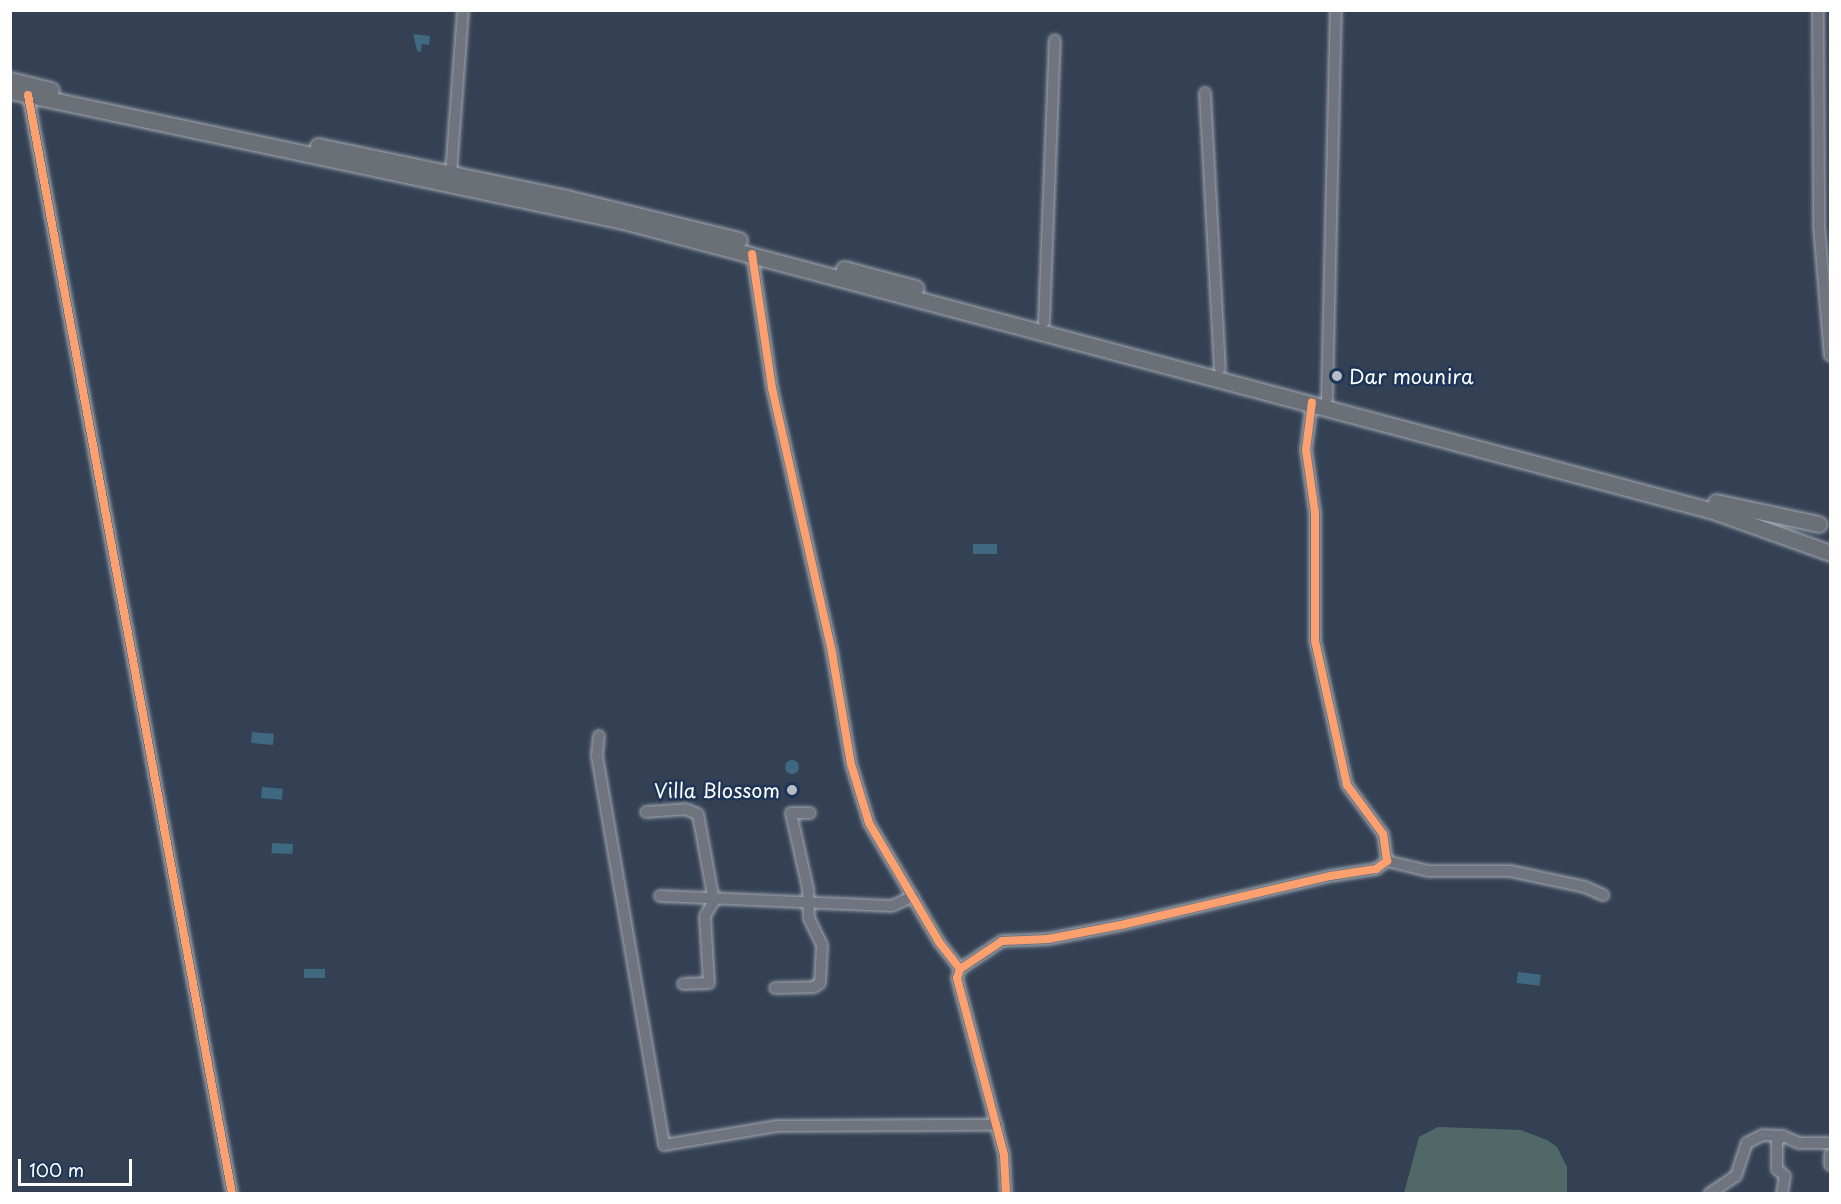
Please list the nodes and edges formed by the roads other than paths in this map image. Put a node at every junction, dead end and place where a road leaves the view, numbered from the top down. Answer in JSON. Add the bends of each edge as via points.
{"nodes":[{"id":1,"x":463,"y":10,"type":"edge"},
{"id":2,"x":1336,"y":10,"type":"edge"},
{"id":3,"x":1818,"y":10,"type":"edge"},
{"id":4,"x":1054,"y":40,"type":"dead end"},
{"id":5,"x":10,"y":80,"type":"edge"},
{"id":6,"x":10,"y":91,"type":"edge"},
{"id":7,"x":1205,"y":93,"type":"dead end"},
{"id":8,"x":28,"y":95,"type":"junction"},
{"id":9,"x":451,"y":174,"type":"junction"},
{"id":10,"x":752,"y":254,"type":"junction"},
{"id":11,"x":1044,"y":322,"type":"junction"},
{"id":12,"x":1830,"y":356,"type":"edge"},
{"id":13,"x":1220,"y":369,"type":"junction"},
{"id":14,"x":1319,"y":401,"type":"junction"},
{"id":15,"x":1825,"y":522,"type":"edge"},
{"id":16,"x":1814,"y":545,"type":"junction"},
{"id":17,"x":1830,"y":553,"type":"edge"},
{"id":18,"x":599,"y":736,"type":"dead end"},
{"id":19,"x":646,"y":812,"type":"dead end"},
{"id":20,"x":810,"y":813,"type":"dead end"},
{"id":21,"x":1387,"y":861,"type":"junction"},
{"id":22,"x":1603,"y":895,"type":"dead end"},
{"id":23,"x":660,"y":896,"type":"dead end"},
{"id":24,"x":913,"y":896,"type":"junction"},
{"id":25,"x":714,"y":901,"type":"junction"},
{"id":26,"x":809,"y":904,"type":"junction"},
{"id":27,"x":960,"y":969,"type":"junction"},
{"id":28,"x":683,"y":984,"type":"dead end"},
{"id":29,"x":776,"y":988,"type":"dead end"},
{"id":30,"x":997,"y":1125,"type":"junction"},
{"id":31,"x":1783,"y":1136,"type":"junction"},
{"id":32,"x":1830,"y":1143,"type":"edge"},
{"id":33,"x":1830,"y":1155,"type":"edge"},
{"id":34,"x":1830,"y":1165,"type":"edge"},
{"id":35,"x":232,"y":1194,"type":"edge"},
{"id":36,"x":1006,"y":1194,"type":"edge"},
{"id":37,"x":1709,"y":1194,"type":"edge"},
{"id":38,"x":1782,"y":1194,"type":"edge"}],
"edges":[{"from":1,"to":9,"type":"street"},
{"from":2,"to":14,"type":"street"},
{"from":3,"to":12,"type":"street","via":[[1819,226]]},
{"from":4,"to":11,"type":"street"},
{"from":5,"to":9,"type":"highway"},
{"from":6,"to":8,"type":"highway"},
{"from":7,"to":13,"type":"street"},
{"from":8,"to":10,"type":"highway","via":[[623,221]]},
{"from":8,"to":35,"type":"street"},
{"from":9,"to":11,"type":"highway","via":[[660,219]]},
{"from":10,"to":14,"type":"highway"},
{"from":10,"to":24,"type":"street","via":[[772,388],[832,653],[851,764],[869,823]]},
{"from":11,"to":13,"type":"highway"},
{"from":13,"to":14,"type":"highway"},
{"from":14,"to":15,"type":"highway","via":[[1716,502]]},
{"from":14,"to":16,"type":"highway","via":[[1713,510]]},
{"from":14,"to":21,"type":"street","via":[[1306,442],[1315,513],[1315,641],[1347,785],[1383,834]]},
{"from":15,"to":16,"type":"highway","via":[[1812,536]]},
{"from":16,"to":17,"type":"highway"},
{"from":18,"to":30,"type":"street","via":[[597,756],[664,1145],[777,1126]]},
{"from":19,"to":25,"type":"street","via":[[685,809],[698,814]]},
{"from":20,"to":26,"type":"street","via":[[791,813]]},
{"from":21,"to":22,"type":"street","via":[[1428,871],[1510,872],[1585,887]]},
{"from":21,"to":27,"type":"street","via":[[1376,869],[1330,876],[1121,925],[1048,939],[1002,941]]},
{"from":23,"to":25,"type":"street"},
{"from":24,"to":26,"type":"street","via":[[892,906]]},
{"from":24,"to":27,"type":"street"},
{"from":25,"to":26,"type":"street"},
{"from":25,"to":28,"type":"street","via":[[705,916],[709,983]]},
{"from":26,"to":29,"type":"street","via":[[812,930],[822,945],[820,983],[814,987]]},
{"from":27,"to":30,"type":"street","via":[[957,978]]},
{"from":30,"to":36,"type":"street","via":[[1004,1155]]},
{"from":31,"to":32,"type":"street","via":[[1799,1143]]},
{"from":31,"to":37,"type":"street","via":[[1763,1135],[1747,1143],[1736,1176]]},
{"from":31,"to":38,"type":"street","via":[[1777,1141],[1777,1169],[1785,1176]]},
{"from":33,"to":34,"type":"street"}]}
